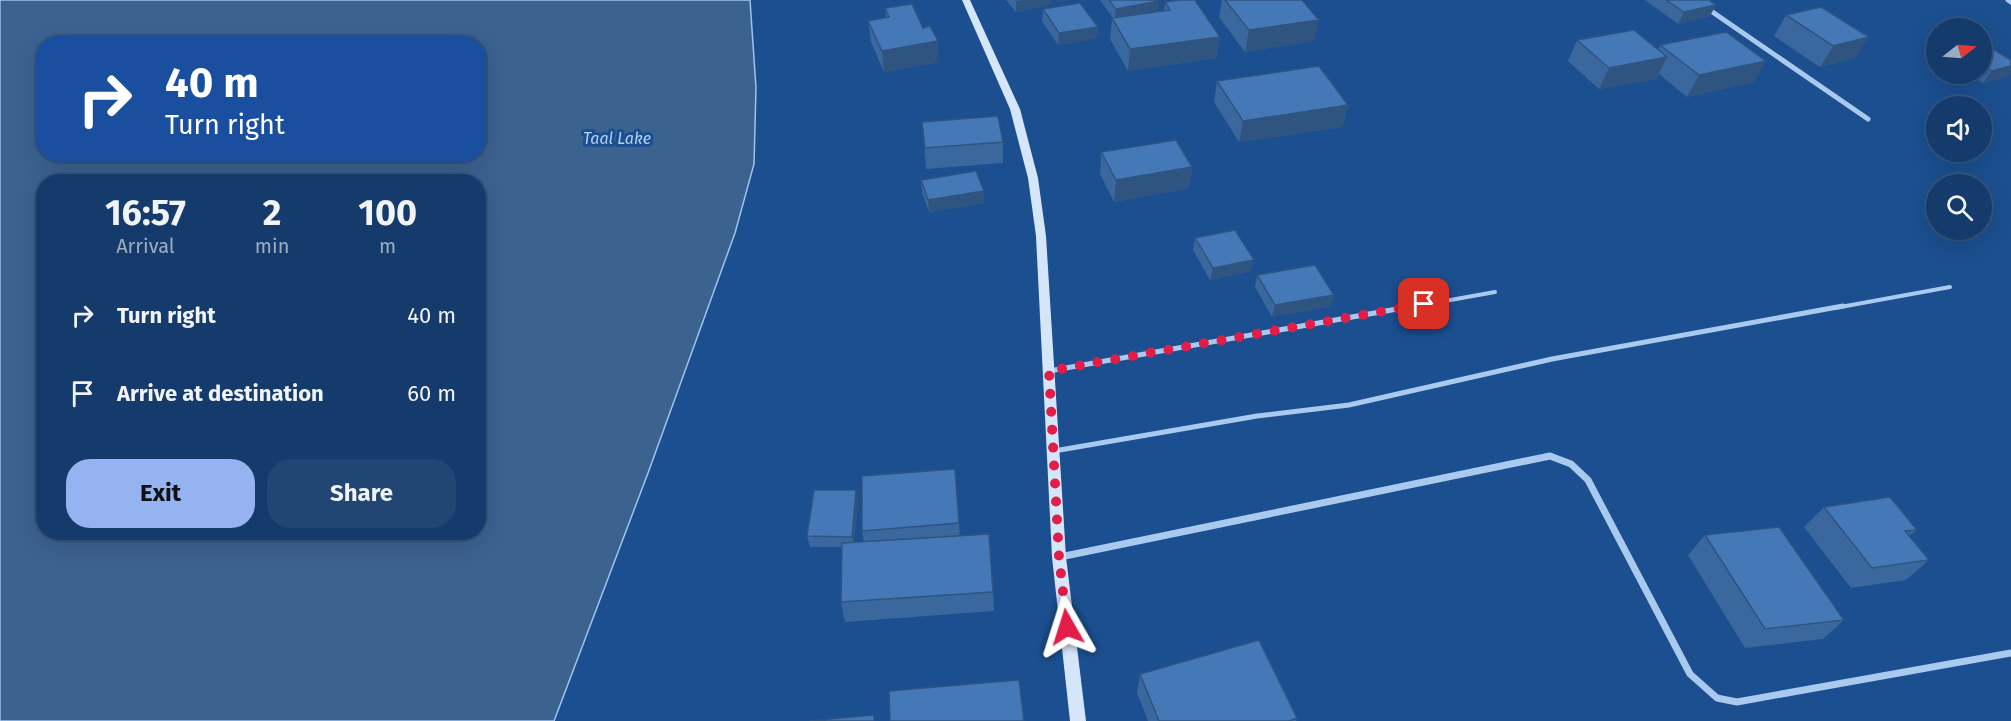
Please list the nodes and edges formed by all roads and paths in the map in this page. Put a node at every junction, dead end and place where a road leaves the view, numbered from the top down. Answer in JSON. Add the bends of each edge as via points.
{"nodes":[{"id":1,"x":966,"y":0,"type":"edge"},
{"id":2,"x":1695,"y":0,"type":"edge"},
{"id":3,"x":1868,"y":119,"type":"dead end"},
{"id":4,"x":1950,"y":287,"type":"dead end"},
{"id":5,"x":1495,"y":292,"type":"dead end"},
{"id":6,"x":1049,"y":371,"type":"junction"},
{"id":7,"x":1054,"y":451,"type":"junction"},
{"id":8,"x":1059,"y":557,"type":"junction"},
{"id":9,"x":2011,"y":653,"type":"edge"},
{"id":10,"x":1078,"y":721,"type":"edge"}],
"edges":[{"from":1,"to":6,"type":"main road","via":[[1015,109],[1033,178],[1041,237]]},
{"from":2,"to":3,"type":"street"},
{"from":4,"to":7,"type":"lane","via":[[1552,359],[1349,405],[1257,416]]},
{"from":5,"to":6,"type":"lane"},
{"from":6,"to":7,"type":"main road"},
{"from":7,"to":8,"type":"main road"},
{"from":8,"to":9,"type":"street","via":[[1550,456],[1571,464],[1588,480],[1690,674],[1717,698],[1737,702]]},
{"from":8,"to":10,"type":"main road"}]}
